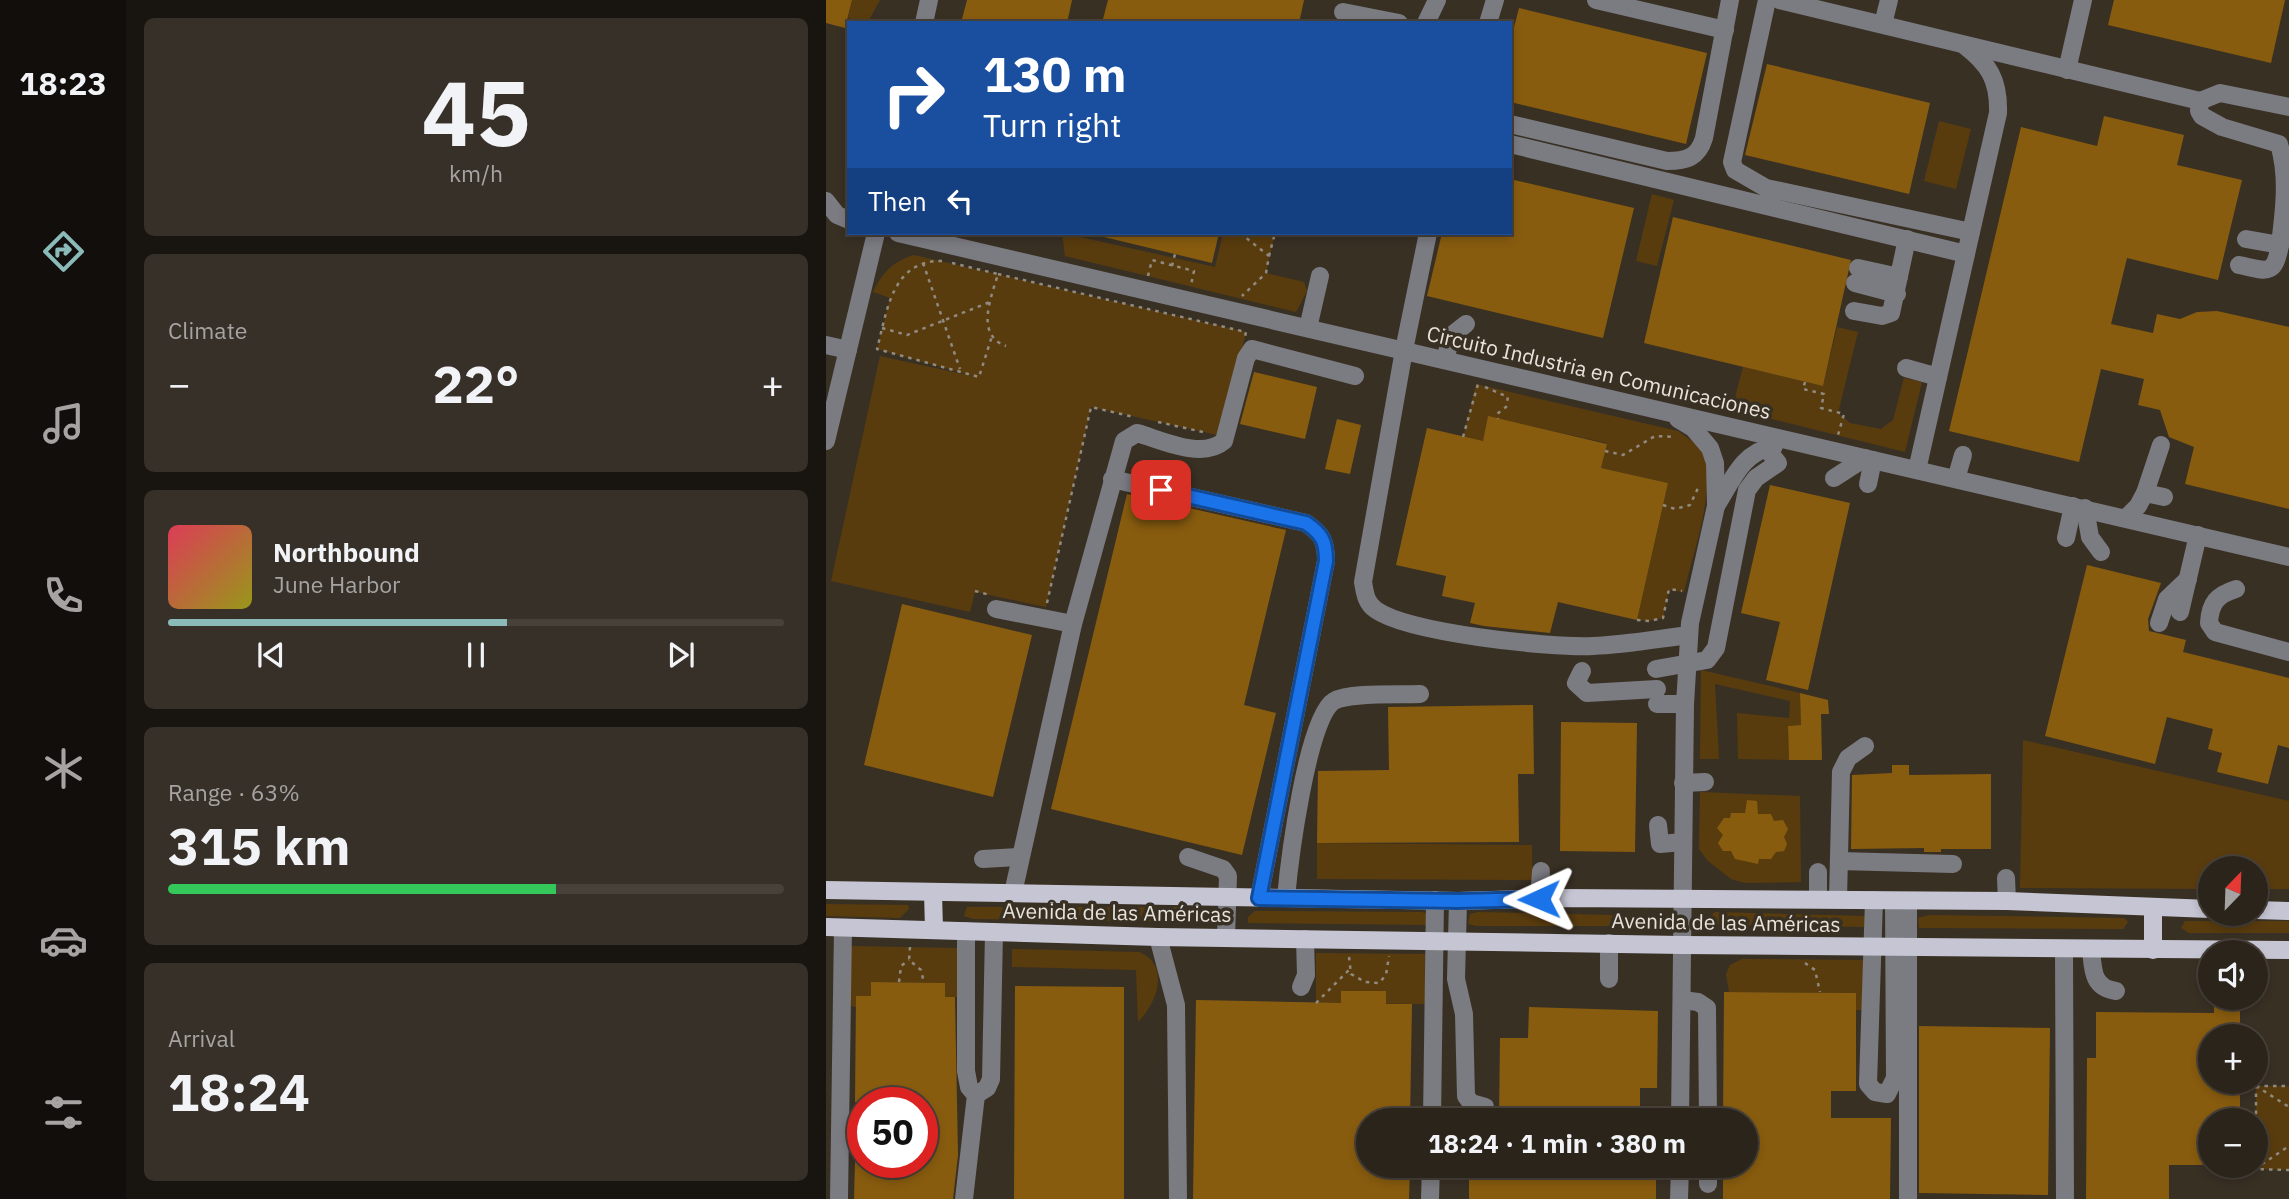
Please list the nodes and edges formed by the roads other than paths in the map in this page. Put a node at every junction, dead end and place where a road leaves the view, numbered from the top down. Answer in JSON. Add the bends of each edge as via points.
{"nodes":[{"id":1,"x":929,"y":0,"type":"edge"},
{"id":2,"x":1437,"y":0,"type":"edge"},
{"id":3,"x":1494,"y":0,"type":"edge"},
{"id":4,"x":1595,"y":0,"type":"edge"},
{"id":5,"x":1730,"y":0,"type":"edge"},
{"id":6,"x":1767,"y":0,"type":"edge"},
{"id":7,"x":1889,"y":0,"type":"edge"},
{"id":8,"x":2083,"y":0,"type":"edge"},
{"id":9,"x":1789,"y":1,"type":"edge"},
{"id":10,"x":1343,"y":12,"type":"dead end"},
{"id":11,"x":924,"y":21,"type":"edge"},
{"id":12,"x":1389,"y":21,"type":"edge"},
{"id":13,"x":1427,"y":21,"type":"edge"},
{"id":14,"x":1489,"y":21,"type":"edge"},
{"id":15,"x":1883,"y":24,"type":"junction"},
{"id":16,"x":1725,"y":30,"type":"junction"},
{"id":17,"x":1964,"y":45,"type":"junction"},
{"id":18,"x":2067,"y":69,"type":"junction"},
{"id":19,"x":2200,"y":101,"type":"junction"},
{"id":20,"x":2289,"y":107,"type":"edge"},
{"id":21,"x":1512,"y":124,"type":"edge"},
{"id":22,"x":1512,"y":144,"type":"edge"},
{"id":23,"x":2284,"y":144,"type":"edge"},
{"id":24,"x":1971,"y":232,"type":"junction"},
{"id":25,"x":876,"y":235,"type":"edge"},
{"id":26,"x":907,"y":235,"type":"edge"},
{"id":27,"x":1428,"y":235,"type":"edge"},
{"id":28,"x":1907,"y":239,"type":"junction"},
{"id":29,"x":2246,"y":239,"type":"dead end"},
{"id":30,"x":2280,"y":245,"type":"junction"},
{"id":31,"x":1966,"y":254,"type":"junction"},
{"id":32,"x":2239,"y":265,"type":"dead end"},
{"id":33,"x":1856,"y":275,"type":"dead end"},
{"id":34,"x":1320,"y":276,"type":"dead end"},
{"id":35,"x":1898,"y":285,"type":"junction"},
{"id":36,"x":1854,"y":311,"type":"dead end"},
{"id":37,"x":1466,"y":324,"type":"dead end"},
{"id":38,"x":1308,"y":328,"type":"junction"},
{"id":39,"x":826,"y":345,"type":"edge"},
{"id":40,"x":848,"y":350,"type":"junction"},
{"id":41,"x":1404,"y":350,"type":"junction"},
{"id":42,"x":1445,"y":359,"type":"junction"},
{"id":43,"x":1906,"y":368,"type":"dead end"},
{"id":44,"x":1355,"y":376,"type":"dead end"},
{"id":45,"x":1938,"y":377,"type":"junction"},
{"id":46,"x":831,"y":394,"type":"edge"},
{"id":47,"x":1666,"y":411,"type":"junction"},
{"id":48,"x":826,"y":442,"type":"edge"},
{"id":49,"x":2161,"y":444,"type":"dead end"},
{"id":50,"x":1766,"y":448,"type":"junction"},
{"id":51,"x":1823,"y":448,"type":"junction"},
{"id":52,"x":1963,"y":455,"type":"dead end"},
{"id":53,"x":1869,"y":459,"type":"junction"},
{"id":54,"x":1917,"y":470,"type":"junction"},
{"id":55,"x":1834,"y":478,"type":"dead end"},
{"id":56,"x":1112,"y":479,"type":"junction"},
{"id":57,"x":1956,"y":479,"type":"junction"},
{"id":58,"x":1868,"y":484,"type":"dead end"},
{"id":59,"x":2145,"y":493,"type":"junction"},
{"id":60,"x":2164,"y":498,"type":"dead end"},
{"id":61,"x":1716,"y":506,"type":"junction"},
{"id":62,"x":2079,"y":507,"type":"junction"},
{"id":63,"x":2126,"y":518,"type":"junction"},
{"id":64,"x":2198,"y":535,"type":"junction"},
{"id":65,"x":2066,"y":538,"type":"dead end"},
{"id":66,"x":2101,"y":552,"type":"dead end"},
{"id":67,"x":2289,"y":557,"type":"edge"},
{"id":68,"x":2188,"y":579,"type":"junction"},
{"id":69,"x":2236,"y":589,"type":"dead end"},
{"id":70,"x":998,"y":603,"type":"road end"},
{"id":71,"x":2180,"y":612,"type":"dead end"},
{"id":72,"x":2159,"y":623,"type":"dead end"},
{"id":73,"x":1073,"y":625,"type":"junction"},
{"id":74,"x":1689,"y":635,"type":"junction"},
{"id":75,"x":2289,"y":652,"type":"edge"},
{"id":76,"x":1687,"y":665,"type":"junction"},
{"id":77,"x":1656,"y":669,"type":"dead end"},
{"id":78,"x":1582,"y":671,"type":"dead end"},
{"id":79,"x":1420,"y":695,"type":"dead end"},
{"id":80,"x":1685,"y":704,"type":"junction"},
{"id":81,"x":1865,"y":746,"type":"dead end"},
{"id":82,"x":1706,"y":782,"type":"dead end"},
{"id":83,"x":1683,"y":783,"type":"junction"},
{"id":84,"x":1658,"y":825,"type":"dead end"},
{"id":85,"x":1683,"y":842,"type":"junction"},
{"id":86,"x":1020,"y":857,"type":"junction"},
{"id":87,"x":1188,"y":857,"type":"dead end"},
{"id":88,"x":983,"y":859,"type":"dead end"},
{"id":89,"x":1839,"y":861,"type":"junction"},
{"id":90,"x":1953,"y":864,"type":"dead end"},
{"id":91,"x":1541,"y":871,"type":"dead end"},
{"id":92,"x":1818,"y":872,"type":"dead end"},
{"id":93,"x":2006,"y":878,"type":"dead end"},
{"id":94,"x":826,"y":890,"type":"edge"},
{"id":95,"x":933,"y":892,"type":"junction"},
{"id":96,"x":1013,"y":893,"type":"junction"},
{"id":97,"x":1230,"y":898,"type":"junction"},
{"id":98,"x":1259,"y":898,"type":"junction"},
{"id":99,"x":1286,"y":898,"type":"junction"},
{"id":100,"x":1682,"y":898,"type":"junction"},
{"id":101,"x":1539,"y":899,"type":"junction"},
{"id":102,"x":1838,"y":899,"type":"junction"},
{"id":103,"x":1435,"y":900,"type":"junction"},
{"id":104,"x":1818,"y":900,"type":"junction"},
{"id":105,"x":1874,"y":900,"type":"junction"},
{"id":106,"x":1458,"y":901,"type":"junction"},
{"id":107,"x":1901,"y":901,"type":"junction"},
{"id":108,"x":2007,"y":901,"type":"junction"},
{"id":109,"x":2153,"y":908,"type":"junction"},
{"id":110,"x":2198,"y":909,"type":"edge"},
{"id":111,"x":2268,"y":910,"type":"edge"},
{"id":112,"x":2289,"y":911,"type":"edge"},
{"id":113,"x":834,"y":928,"type":"edge"},
{"id":114,"x":934,"y":930,"type":"junction"},
{"id":115,"x":966,"y":931,"type":"junction"},
{"id":116,"x":994,"y":932,"type":"junction"},
{"id":117,"x":1158,"y":937,"type":"junction"},
{"id":118,"x":1226,"y":938,"type":"junction"},
{"id":119,"x":1305,"y":939,"type":"junction"},
{"id":120,"x":1435,"y":941,"type":"junction"},
{"id":121,"x":1457,"y":941,"type":"junction"},
{"id":122,"x":1609,"y":943,"type":"junction"},
{"id":123,"x":1682,"y":945,"type":"junction"},
{"id":124,"x":1874,"y":947,"type":"junction"},
{"id":125,"x":1901,"y":947,"type":"junction"},
{"id":126,"x":2064,"y":949,"type":"junction"},
{"id":127,"x":2091,"y":949,"type":"junction"},
{"id":128,"x":2153,"y":950,"type":"junction"},
{"id":129,"x":2289,"y":950,"type":"edge"},
{"id":130,"x":1609,"y":979,"type":"dead end"},
{"id":131,"x":1301,"y":987,"type":"dead end"},
{"id":132,"x":2116,"y":990,"type":"dead end"},
{"id":133,"x":1682,"y":1000,"type":"junction"},
{"id":134,"x":975,"y":1095,"type":"junction"},
{"id":135,"x":1432,"y":1108,"type":"edge"},
{"id":136,"x":1474,"y":1108,"type":"edge"},
{"id":137,"x":1680,"y":1108,"type":"edge"},
{"id":138,"x":1708,"y":1108,"type":"edge"},
{"id":139,"x":1431,"y":1178,"type":"edge"},
{"id":140,"x":1680,"y":1178,"type":"edge"},
{"id":141,"x":839,"y":1199,"type":"edge"},
{"id":142,"x":964,"y":1199,"type":"edge"},
{"id":143,"x":1178,"y":1199,"type":"edge"},
{"id":144,"x":1430,"y":1199,"type":"edge"},
{"id":145,"x":1679,"y":1199,"type":"edge"},
{"id":146,"x":1908,"y":1199,"type":"edge"},
{"id":147,"x":2065,"y":1199,"type":"edge"}],
"edges":[{"from":1,"to":11,"type":"street"},
{"from":2,"to":13,"type":"street"},
{"from":3,"to":14,"type":"street"},
{"from":4,"to":16,"type":"street"},
{"from":5,"to":16,"type":"street"},
{"from":6,"to":24,"type":"street","via":[[1732,162],[1735,170],[1766,188]]},
{"from":7,"to":15,"type":"street"},
{"from":8,"to":18,"type":"street"},
{"from":9,"to":15,"type":"street"},
{"from":10,"to":12,"type":"street"},
{"from":15,"to":17,"type":"street"},
{"from":16,"to":21,"type":"street","via":[[1704,138],[1690,159],[1667,161]]},
{"from":17,"to":18,"type":"street"},
{"from":17,"to":24,"type":"street","via":[[1990,69],[1999,95]]},
{"from":18,"to":19,"type":"street"},
{"from":19,"to":20,"type":"street","via":[[2220,93]]},
{"from":19,"to":23,"type":"street","via":[[2199,111],[2210,122]]},
{"from":22,"to":28,"type":"street"},
{"from":23,"to":30,"type":"street"},
{"from":24,"to":31,"type":"street"},
{"from":25,"to":40,"type":"street"},
{"from":26,"to":38,"type":"street","name":"Circuito Industria en Comunicaciones"},
{"from":27,"to":41,"type":"street"},
{"from":28,"to":31,"type":"street"},
{"from":28,"to":35,"type":"street"},
{"from":29,"to":30,"type":"street"},
{"from":30,"to":32,"type":"street","via":[[2277,261],[2267,271]]},
{"from":31,"to":45,"type":"street"},
{"from":33,"to":35,"type":"street"},
{"from":34,"to":38,"type":"street"},
{"from":35,"to":36,"type":"street","via":[[1887,316]]},
{"from":37,"to":42,"type":"street","via":[[1452,335]]},
{"from":38,"to":41,"type":"street","name":"Circuito Industria en Comunicaciones"},
{"from":39,"to":40,"type":"street"},
{"from":40,"to":46,"type":"street"},
{"from":41,"to":42,"type":"street","name":"Circuito Industria en Comunicaciones"},
{"from":41,"to":74,"type":"street","via":[[1363,582],[1365,598],[1374,609],[1395,620],[1535,645],[1594,646]]},
{"from":42,"to":47,"type":"street","name":"Circuito Industria en Comunicaciones"},
{"from":43,"to":45,"type":"street"},
{"from":44,"to":56,"type":"street","via":[[1252,349],[1224,441],[1203,451],[1137,433],[1129,435]]},
{"from":45,"to":54,"type":"street"},
{"from":46,"to":48,"type":"street"},
{"from":47,"to":51,"type":"street","name":"Circuito Industria en Comunicaciones"},
{"from":47,"to":61,"type":"street","via":[[1693,428],[1710,448]]},
{"from":49,"to":59,"type":"street"},
{"from":50,"to":51,"type":"street"},
{"from":50,"to":61,"type":"street","via":[[1740,466]]},
{"from":50,"to":76,"type":"street","via":[[1778,463],[1747,490],[1716,648],[1707,660]]},
{"from":51,"to":53,"type":"street","name":"Circuito Industria en Comunicaciones"},
{"from":52,"to":57,"type":"street"},
{"from":53,"to":54,"type":"street","name":"Circuito Industria en Comunicaciones"},
{"from":53,"to":55,"type":"street"},
{"from":53,"to":58,"type":"street"},
{"from":54,"to":57,"type":"street","name":"Circuito Industria en Comunicaciones"},
{"from":56,"to":73,"type":"street"},
{"from":56,"to":98,"type":"street","via":[[1306,523],[1321,533],[1326,545]]},
{"from":57,"to":62,"type":"street","name":"Circuito Industria en Comunicaciones"},
{"from":59,"to":60,"type":"street"},
{"from":59,"to":63,"type":"street"},
{"from":61,"to":74,"type":"street"},
{"from":62,"to":63,"type":"street","name":"Circuito Industria en Comunicaciones"},
{"from":62,"to":65,"type":"street"},
{"from":62,"to":66,"type":"street"},
{"from":63,"to":64,"type":"street","name":"Circuito Industria en Comunicaciones"},
{"from":64,"to":67,"type":"street","name":"Circuito Industria en Comunicaciones"},
{"from":64,"to":68,"type":"street"},
{"from":68,"to":71,"type":"street"},
{"from":68,"to":72,"type":"street","via":[[2167,599]]},
{"from":69,"to":75,"type":"street","via":[[2214,601],[2209,623],[2215,632]]},
{"from":70,"to":73,"type":"street"},
{"from":73,"to":86,"type":"street"},
{"from":74,"to":76,"type":"street"},
{"from":76,"to":77,"type":"street"},
{"from":76,"to":80,"type":"street"},
{"from":78,"to":80,"type":"street","via":[[1576,682],[1587,693],[1657,697]]},
{"from":79,"to":99,"type":"street","via":[[1344,698],[1329,706],[1293,825]]},
{"from":80,"to":83,"type":"street"},
{"from":81,"to":89,"type":"street","via":[[1848,758],[1841,772]]},
{"from":82,"to":83,"type":"street"},
{"from":83,"to":85,"type":"street"},
{"from":84,"to":85,"type":"street","via":[[1660,844]]},
{"from":85,"to":100,"type":"street"},
{"from":86,"to":88,"type":"street"},
{"from":86,"to":96,"type":"street"},
{"from":87,"to":97,"type":"street","via":[[1223,869]]},
{"from":89,"to":90,"type":"street"},
{"from":89,"to":102,"type":"street"},
{"from":91,"to":101,"type":"street"},
{"from":92,"to":104,"type":"street"},
{"from":93,"to":108,"type":"street"},
{"from":94,"to":95,"type":"main road","name":"Avenida de las Américas"},
{"from":95,"to":96,"type":"main road","name":"Avenida de las Américas"},
{"from":95,"to":114,"type":"main road"},
{"from":96,"to":97,"type":"main road","name":"Avenida de las Américas"},
{"from":97,"to":98,"type":"main road","name":"Avenida de las Américas"},
{"from":97,"to":118,"type":"street"},
{"from":98,"to":99,"type":"main road","name":"Avenida de las Américas"},
{"from":99,"to":103,"type":"main road","name":"Avenida de las Américas"},
{"from":100,"to":101,"type":"main road","name":"Avenida de las Américas"},
{"from":100,"to":104,"type":"main road","name":"Avenida de las Américas"},
{"from":100,"to":123,"type":"street"},
{"from":101,"to":106,"type":"main road","name":"Avenida de las Américas"},
{"from":102,"to":104,"type":"main road","name":"Avenida de las Américas"},
{"from":102,"to":105,"type":"main road","name":"Avenida de las Américas"},
{"from":103,"to":106,"type":"main road","name":"Avenida de las Américas"},
{"from":103,"to":120,"type":"street"},
{"from":105,"to":107,"type":"main road","name":"Avenida de las Américas"},
{"from":105,"to":124,"type":"street"},
{"from":106,"to":121,"type":"street"},
{"from":107,"to":108,"type":"main road","name":"Avenida de las Américas"},
{"from":107,"to":125,"type":"street"},
{"from":108,"to":109,"type":"main road","name":"Avenida de las Américas"},
{"from":109,"to":110,"type":"main road","name":"Avenida de las Américas"},
{"from":109,"to":128,"type":"main road"},
{"from":111,"to":112,"type":"main road"},
{"from":113,"to":114,"type":"main road","name":"Avenida de las Américas"},
{"from":113,"to":141,"type":"street"},
{"from":114,"to":115,"type":"main road","name":"Avenida de las Américas"},
{"from":115,"to":116,"type":"main road","name":"Avenida de las Américas"},
{"from":115,"to":134,"type":"street","via":[[966,1071],[968,1087]]},
{"from":116,"to":117,"type":"main road","name":"Avenida de las Américas"},
{"from":116,"to":134,"type":"street","via":[[991,1079],[987,1088]]},
{"from":117,"to":118,"type":"main road","name":"Avenida de las Américas"},
{"from":117,"to":143,"type":"street","via":[[1176,1004]]},
{"from":118,"to":119,"type":"main road","name":"Avenida de las Américas"},
{"from":119,"to":120,"type":"main road","name":"Avenida de las Américas"},
{"from":119,"to":131,"type":"street","via":[[1306,975]]},
{"from":120,"to":121,"type":"main road","name":"Avenida de las Américas"},
{"from":120,"to":135,"type":"street"},
{"from":121,"to":122,"type":"main road","name":"Avenida de las Américas"},
{"from":121,"to":136,"type":"street","via":[[1463,979],[1466,1096]]},
{"from":122,"to":123,"type":"main road","name":"Avenida de las Américas"},
{"from":122,"to":130,"type":"street"},
{"from":123,"to":124,"type":"main road","name":"Avenida de las Américas"},
{"from":123,"to":133,"type":"street"},
{"from":124,"to":125,"type":"main road","name":"Avenida de las Américas"},
{"from":124,"to":125,"type":"street","via":[[1868,1084],[1875,1092],[1887,1094],[1895,1078]]},
{"from":125,"to":126,"type":"main road","name":"Avenida de las Américas"},
{"from":125,"to":146,"type":"street"},
{"from":126,"to":127,"type":"main road","name":"Avenida de las Américas"},
{"from":126,"to":147,"type":"street"},
{"from":127,"to":128,"type":"main road","name":"Avenida de las Américas"},
{"from":127,"to":132,"type":"street","via":[[2094,978],[2103,988]]},
{"from":128,"to":129,"type":"main road","name":"Avenida de las Américas"},
{"from":133,"to":137,"type":"street"},
{"from":133,"to":138,"type":"street","via":[[1698,1002],[1707,1009]]},
{"from":134,"to":142,"type":"street"},
{"from":139,"to":144,"type":"street"},
{"from":140,"to":145,"type":"street"}]}
